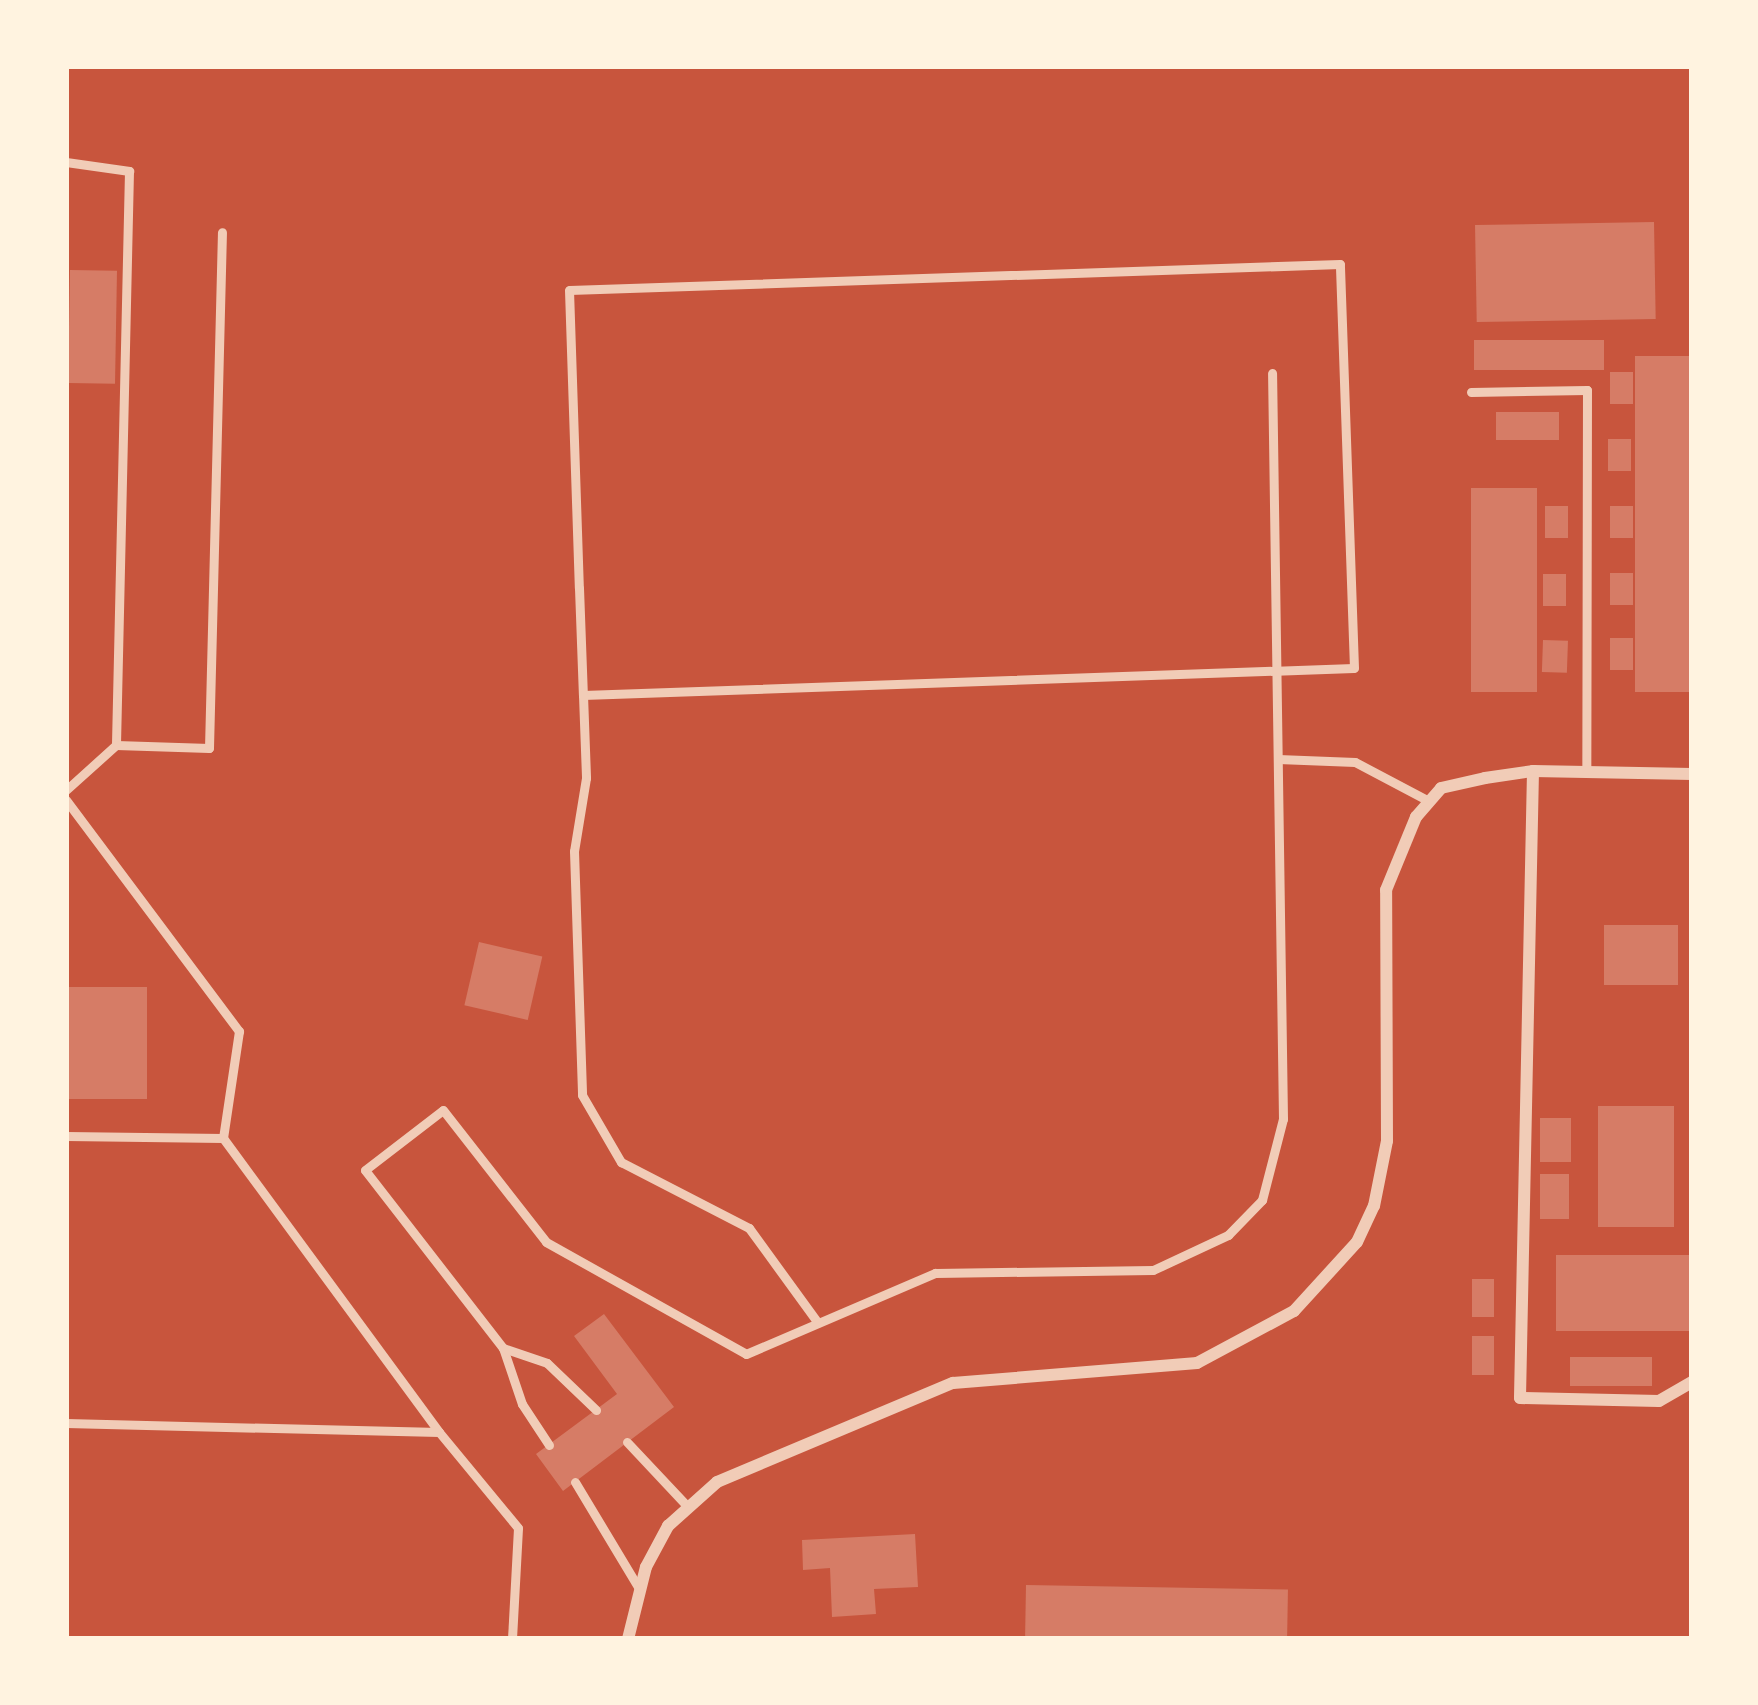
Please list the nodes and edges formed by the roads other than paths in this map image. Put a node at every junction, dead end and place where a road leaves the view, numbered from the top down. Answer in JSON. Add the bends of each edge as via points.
{"nodes":[{"id":1,"x":66,"y":162,"type":"edge"},
{"id":2,"x":222,"y":232,"type":"dead end"},
{"id":3,"x":1272,"y":373,"type":"dead end"},
{"id":4,"x":1471,"y":392,"type":"dead end"},
{"id":5,"x":1276,"y":671,"type":"junction"},
{"id":6,"x":583,"y":694,"type":"junction"},
{"id":7,"x":116,"y":745,"type":"junction"},
{"id":8,"x":1278,"y":759,"type":"junction"},
{"id":9,"x":1533,"y":771,"type":"junction"},
{"id":10,"x":1586,"y":772,"type":"junction"},
{"id":11,"x":1692,"y":774,"type":"edge"},
{"id":12,"x":66,"y":790,"type":"edge"},
{"id":13,"x":66,"y":800,"type":"edge"},
{"id":14,"x":1429,"y":801,"type":"junction"},
{"id":15,"x":66,"y":1136,"type":"edge"},
{"id":16,"x":223,"y":1138,"type":"junction"},
{"id":17,"x":818,"y":1323,"type":"junction"},
{"id":18,"x":503,"y":1348,"type":"junction"},
{"id":19,"x":1692,"y":1382,"type":"edge"},
{"id":20,"x":596,"y":1410,"type":"dead end"},
{"id":21,"x":66,"y":1423,"type":"edge"},
{"id":22,"x":440,"y":1432,"type":"junction"},
{"id":23,"x":627,"y":1442,"type":"dead end"},
{"id":24,"x":549,"y":1445,"type":"dead end"},
{"id":25,"x":575,"y":1482,"type":"dead end"},
{"id":26,"x":687,"y":1506,"type":"junction"},
{"id":27,"x":640,"y":1590,"type":"junction"},
{"id":28,"x":512,"y":1639,"type":"edge"},
{"id":29,"x":628,"y":1639,"type":"edge"}],
"edges":[{"from":1,"to":7,"type":"lane","via":[[129,171]]},
{"from":2,"to":7,"type":"lane","via":[[209,748]]},
{"from":3,"to":5,"type":"lane"},
{"from":4,"to":10,"type":"lane","via":[[1587,390]]},
{"from":5,"to":6,"type":"lane"},
{"from":5,"to":6,"type":"lane","via":[[1354,668],[1340,264],[569,290]]},
{"from":5,"to":8,"type":"lane"},
{"from":6,"to":17,"type":"lane","via":[[586,778],[574,851],[582,1095],[621,1162],[749,1228]]},
{"from":7,"to":12,"type":"lane"},
{"from":8,"to":14,"type":"lane","via":[[1355,762]]},
{"from":8,"to":17,"type":"lane","via":[[1283,1120],[1262,1200],[1228,1235],[1153,1270],[935,1274]]},
{"from":9,"to":10,"type":"street"},
{"from":9,"to":14,"type":"street","via":[[1442,788]]},
{"from":9,"to":19,"type":"street","via":[[1520,1398],[1659,1401]]},
{"from":10,"to":11,"type":"street"},
{"from":13,"to":16,"type":"lane","via":[[239,1031]]},
{"from":14,"to":26,"type":"street","via":[[1398,849],[1386,890],[1387,1141],[1374,1206],[1357,1242],[1294,1311],[1197,1363],[953,1383],[717,1482]]},
{"from":15,"to":16,"type":"lane"},
{"from":16,"to":22,"type":"lane"},
{"from":17,"to":18,"type":"lane","via":[[746,1354],[546,1242],[443,1110],[365,1170]]},
{"from":18,"to":20,"type":"lane","via":[[547,1363]]},
{"from":18,"to":24,"type":"lane","via":[[522,1404]]},
{"from":21,"to":22,"type":"lane"},
{"from":22,"to":28,"type":"lane","via":[[518,1528]]},
{"from":23,"to":26,"type":"lane"},
{"from":25,"to":27,"type":"lane"},
{"from":26,"to":27,"type":"street","via":[[668,1526]]},
{"from":27,"to":29,"type":"street"}]}
